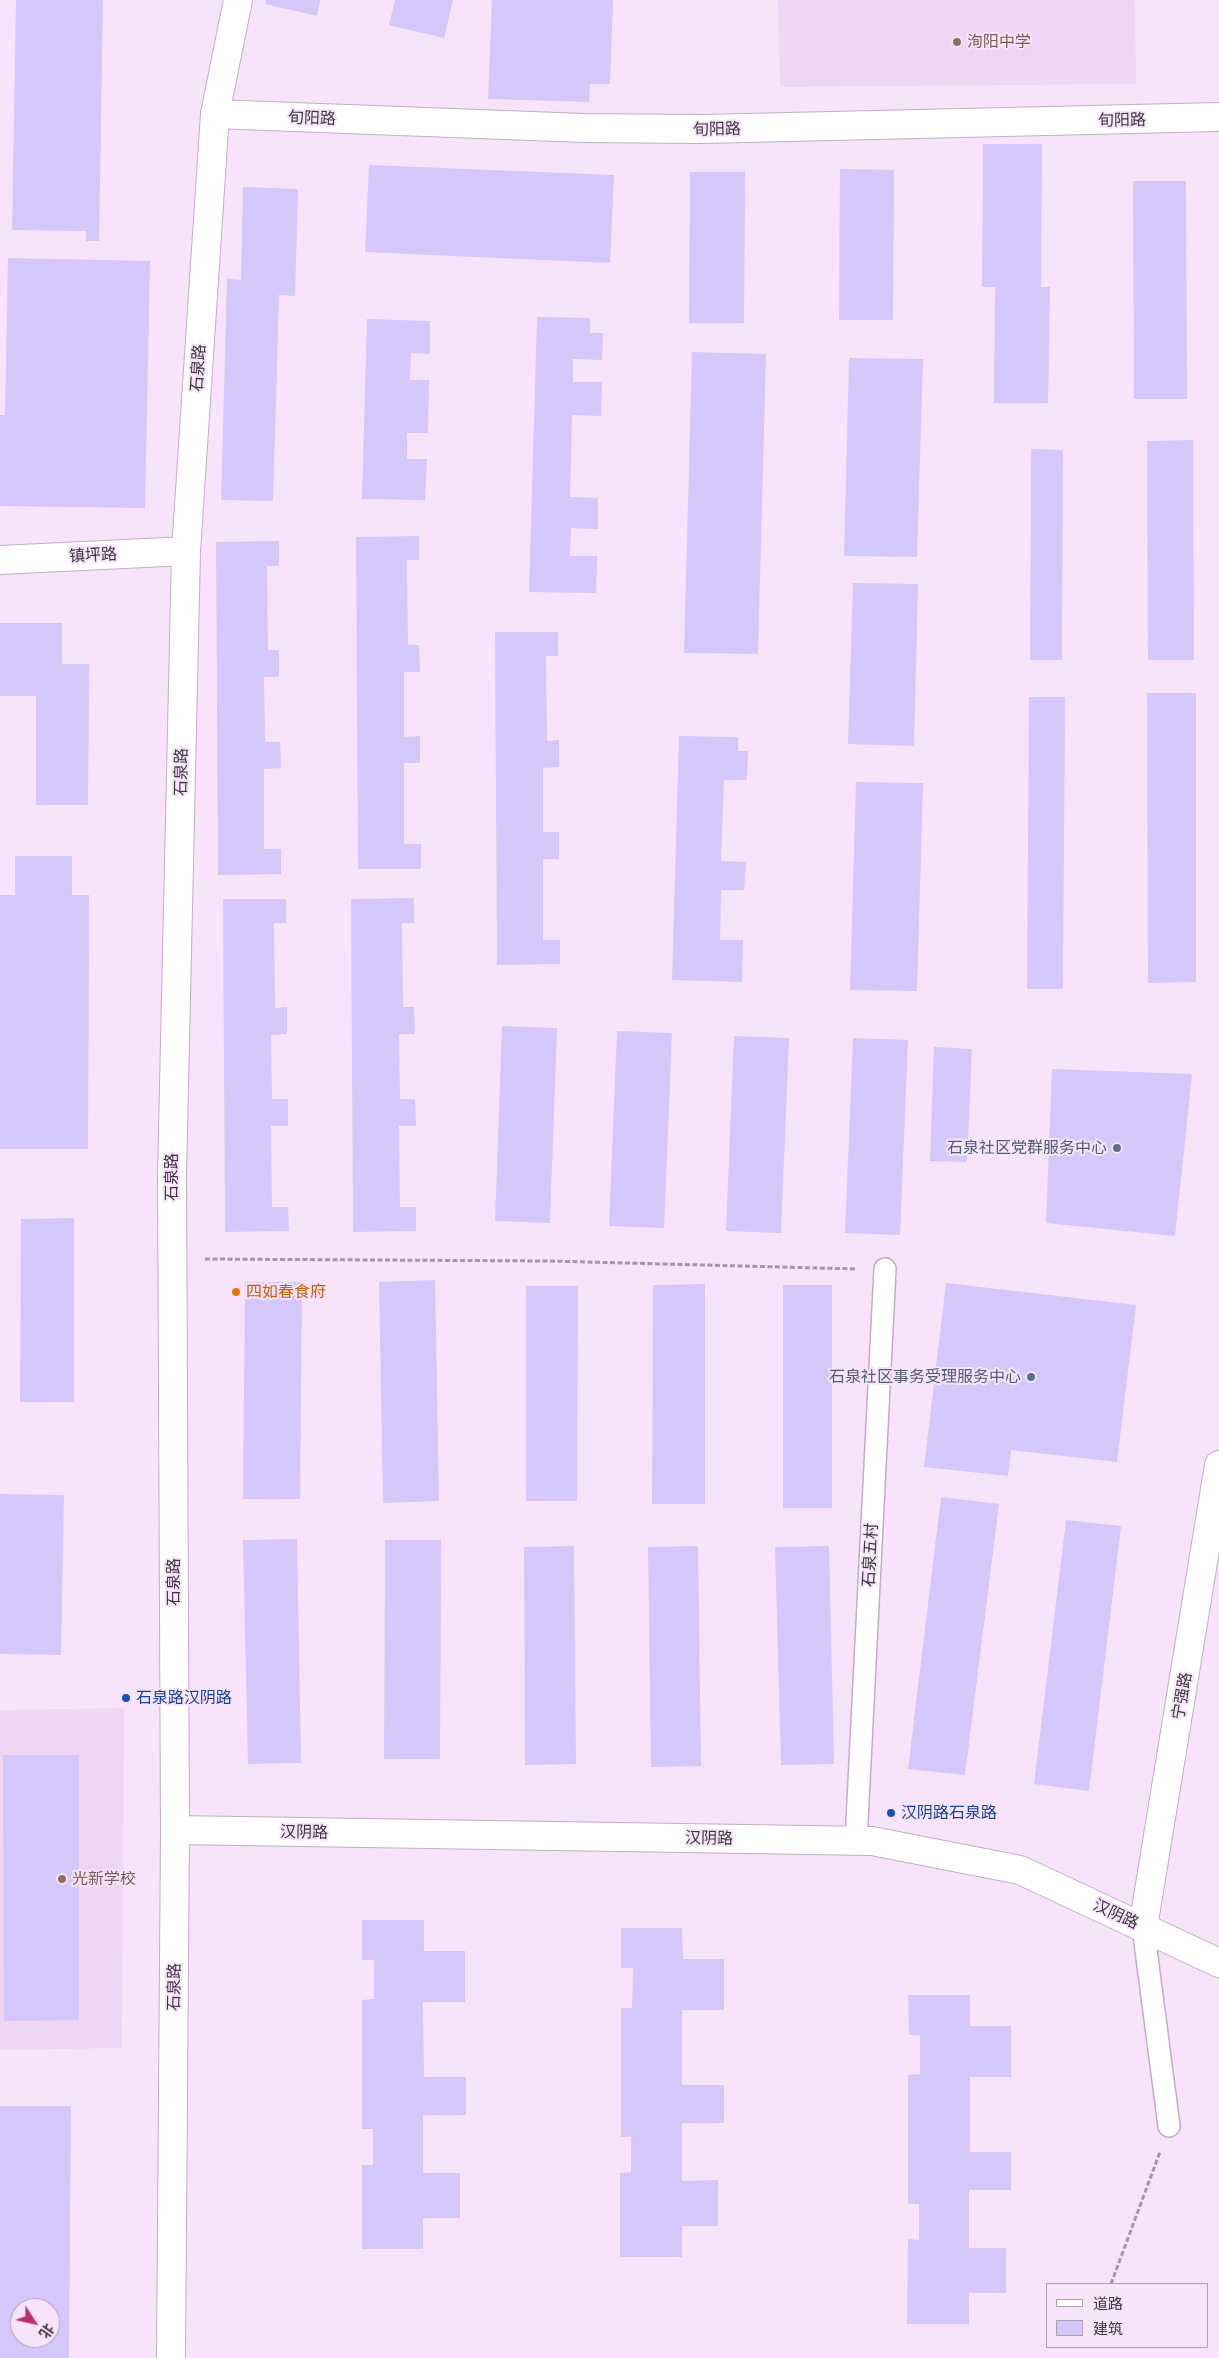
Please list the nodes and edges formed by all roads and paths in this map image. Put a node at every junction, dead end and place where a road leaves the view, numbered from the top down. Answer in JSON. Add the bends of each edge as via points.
{"nodes":[{"id":1,"x":238,"y":0,"type":"edge"},
{"id":2,"x":215,"y":114,"type":"junction"},
{"id":3,"x":1219,"y":118,"type":"edge"},
{"id":4,"x":186,"y":550,"type":"junction"},
{"id":5,"x":0,"y":560,"type":"edge"},
{"id":6,"x":172,"y":1258,"type":"junction"},
{"id":7,"x":884,"y":1269,"type":"joint"},
{"id":8,"x":1219,"y":1465,"type":"edge"},
{"id":9,"x":175,"y":1830,"type":"junction"},
{"id":10,"x":856,"y":1841,"type":"junction"},
{"id":11,"x":1143,"y":1927,"type":"junction"},
{"id":12,"x":1219,"y":1963,"type":"edge"},
{"id":13,"x":1169,"y":2126,"type":"joint"},
{"id":14,"x":1111,"y":2283,"type":"edge"},
{"id":15,"x":171,"y":2358,"type":"edge"}],
"edges":[{"from":1,"to":2,"type":"street","name":"石泉路"},
{"from":2,"to":3,"type":"street","name":"旬阳路","via":[[693,129]]},
{"from":2,"to":4,"type":"street","name":"石泉路"},
{"from":4,"to":5,"type":"street","name":"镇坪路"},
{"from":4,"to":6,"type":"street","name":"石泉路"},
{"from":6,"to":7,"type":"path","via":[[549,1261]]},
{"from":6,"to":9,"type":"street","name":"石泉路"},
{"from":7,"to":10,"type":"lane","name":"石泉五村"},
{"from":8,"to":11,"type":"street","name":"宁强路"},
{"from":9,"to":10,"type":"street","name":"汉阴路"},
{"from":9,"to":15,"type":"street","name":"石泉路"},
{"from":10,"to":11,"type":"street","name":"汉阴路","via":[[872,1841],[1020,1870]]},
{"from":11,"to":12,"type":"street","name":"汉阴路"},
{"from":11,"to":13,"type":"lane"},
{"from":13,"to":14,"type":"path"}]}
